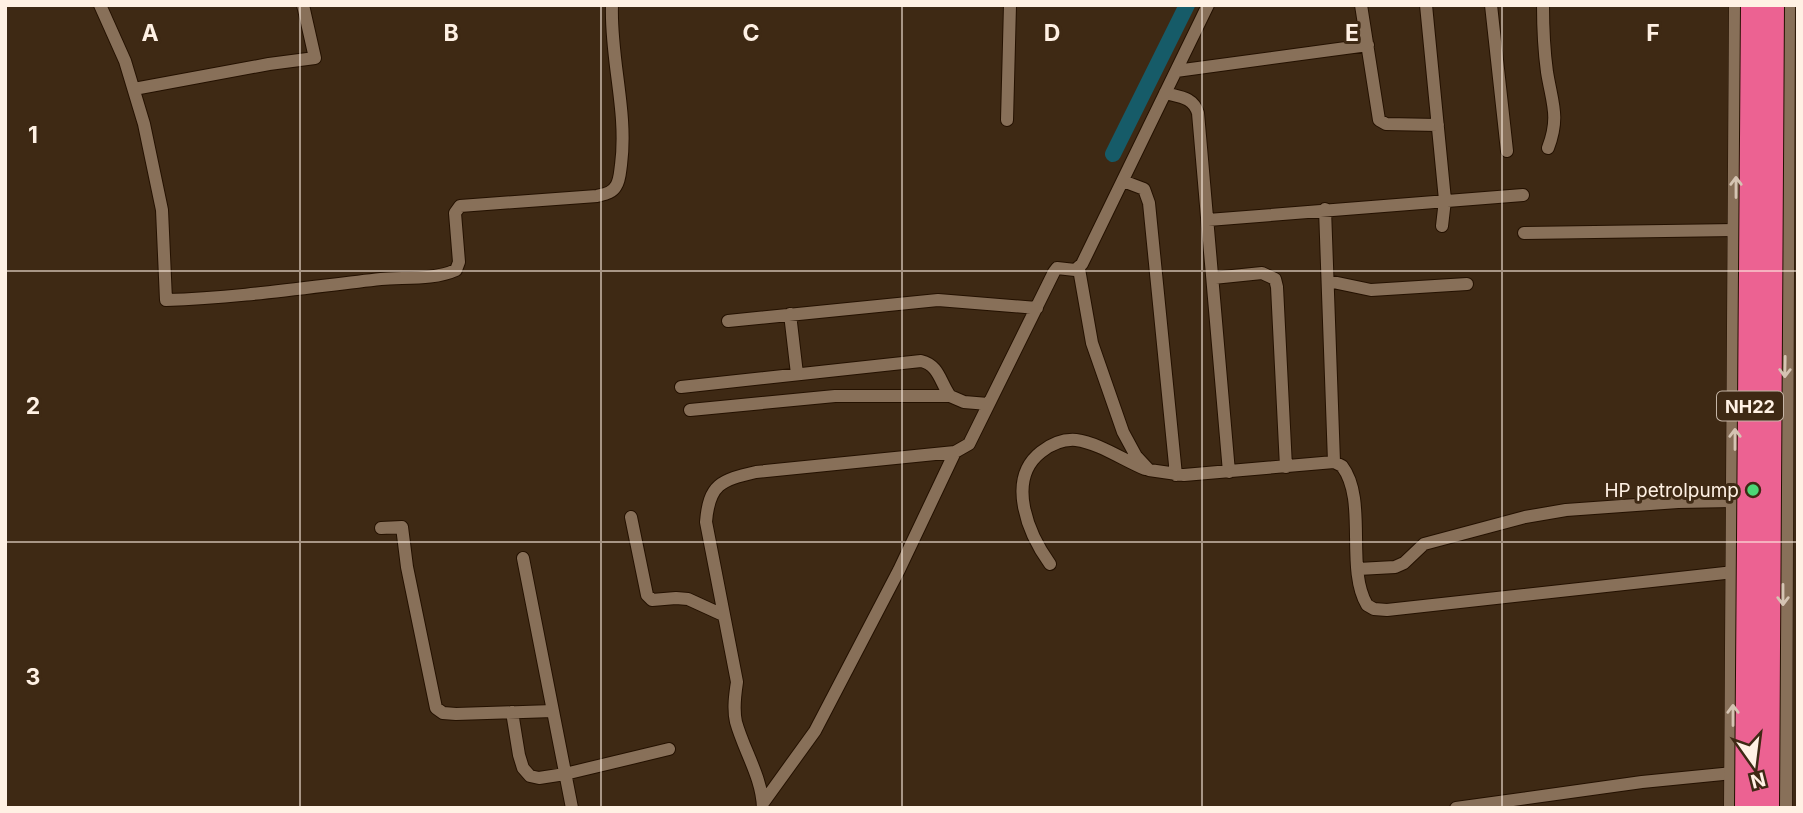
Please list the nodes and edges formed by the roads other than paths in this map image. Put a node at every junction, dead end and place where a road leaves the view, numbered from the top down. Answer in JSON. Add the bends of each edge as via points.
{"nodes":[{"id":1,"x":100,"y":5,"type":"edge"},
{"id":2,"x":303,"y":5,"type":"edge"},
{"id":3,"x":611,"y":5,"type":"edge"},
{"id":4,"x":1010,"y":5,"type":"edge"},
{"id":5,"x":1208,"y":5,"type":"edge"},
{"id":6,"x":1361,"y":5,"type":"edge"},
{"id":7,"x":1426,"y":5,"type":"edge"},
{"id":8,"x":1491,"y":5,"type":"edge"},
{"id":9,"x":1543,"y":5,"type":"edge"},
{"id":10,"x":1738,"y":5,"type":"edge"},
{"id":11,"x":1753,"y":5,"type":"edge"},
{"id":12,"x":1772,"y":5,"type":"edge"},
{"id":13,"x":1786,"y":5,"type":"edge"},
{"id":14,"x":1368,"y":45,"type":"junction"},
{"id":15,"x":1176,"y":71,"type":"junction"},
{"id":16,"x":134,"y":89,"type":"junction"},
{"id":17,"x":1165,"y":93,"type":"junction"},
{"id":18,"x":1007,"y":120,"type":"dead end"},
{"id":19,"x":1438,"y":125,"type":"junction"},
{"id":20,"x":1548,"y":148,"type":"dead end"},
{"id":21,"x":1507,"y":151,"type":"dead end"},
{"id":22,"x":1123,"y":181,"type":"junction"},
{"id":23,"x":1522,"y":195,"type":"dead end"},
{"id":24,"x":1445,"y":200,"type":"junction"},
{"id":25,"x":1325,"y":209,"type":"junction"},
{"id":26,"x":1208,"y":220,"type":"junction"},
{"id":27,"x":1442,"y":226,"type":"dead end"},
{"id":28,"x":1736,"y":230,"type":"junction"},
{"id":29,"x":1524,"y":233,"type":"dead end"},
{"id":30,"x":1071,"y":269,"type":"junction"},
{"id":31,"x":1213,"y":278,"type":"junction"},
{"id":32,"x":1328,"y":281,"type":"junction"},
{"id":33,"x":1467,"y":284,"type":"dead end"},
{"id":34,"x":1037,"y":308,"type":"junction"},
{"id":35,"x":790,"y":314,"type":"junction"},
{"id":36,"x":728,"y":321,"type":"dead end"},
{"id":37,"x":797,"y":374,"type":"junction"},
{"id":38,"x":681,"y":387,"type":"dead end"},
{"id":39,"x":950,"y":396,"type":"junction"},
{"id":40,"x":988,"y":404,"type":"junction"},
{"id":41,"x":690,"y":410,"type":"dead end"},
{"id":42,"x":955,"y":452,"type":"junction"},
{"id":43,"x":1334,"y":462,"type":"junction"},
{"id":44,"x":1286,"y":467,"type":"junction"},
{"id":45,"x":1149,"y":470,"type":"junction"},
{"id":46,"x":1229,"y":472,"type":"junction"},
{"id":47,"x":1176,"y":475,"type":"junction"},
{"id":48,"x":1784,"y":480,"type":"junction"},
{"id":49,"x":1734,"y":481,"type":"junction"},
{"id":50,"x":1734,"y":501,"type":"junction"},
{"id":51,"x":632,"y":517,"type":"dead end"},
{"id":52,"x":381,"y":528,"type":"dead end"},
{"id":53,"x":523,"y":558,"type":"dead end"},
{"id":54,"x":1050,"y":564,"type":"dead end"},
{"id":55,"x":1358,"y":569,"type":"junction"},
{"id":56,"x":1734,"y":572,"type":"junction"},
{"id":57,"x":723,"y":615,"type":"junction"},
{"id":58,"x":553,"y":711,"type":"junction"},
{"id":59,"x":512,"y":712,"type":"junction"},
{"id":60,"x":669,"y":750,"type":"dead end"},
{"id":61,"x":1733,"y":773,"type":"junction"},
{"id":62,"x":565,"y":774,"type":"junction"},
{"id":63,"x":1567,"y":794,"type":"junction"},
{"id":64,"x":763,"y":805,"type":"edge"},
{"id":65,"x":1505,"y":805,"type":"edge"},
{"id":66,"x":1798,"y":806,"type":"edge"},
{"id":67,"x":1463,"y":807,"type":"edge"},
{"id":68,"x":1783,"y":807,"type":"edge"},
{"id":69,"x":572,"y":808,"type":"edge"},
{"id":70,"x":1567,"y":808,"type":"edge"},
{"id":71,"x":1733,"y":808,"type":"edge"},
{"id":72,"x":1747,"y":808,"type":"edge"},
{"id":73,"x":1767,"y":808,"type":"edge"}],
"edges":[{"from":1,"to":16,"type":"street"},
{"from":2,"to":16,"type":"street","via":[[315,58]]},
{"from":3,"to":16,"type":"street","via":[[621,99],[617,186],[597,196],[460,206],[455,213],[459,262],[456,270],[441,275],[166,300],[162,210]]},
{"from":4,"to":18,"type":"street"},
{"from":5,"to":15,"type":"street"},
{"from":6,"to":14,"type":"street"},
{"from":7,"to":19,"type":"street"},
{"from":8,"to":21,"type":"street"},
{"from":9,"to":20,"type":"street","via":[[1556,125]]},
{"from":28,"to":10,"type":"street","one_way":true},
{"from":11,"to":72,"type":"highway","number":"NH22","bridge":true},
{"from":12,"to":73,"type":"highway","number":"NH22","bridge":true},
{"from":13,"to":48,"type":"street","one_way":true},
{"from":14,"to":15,"type":"street"},
{"from":14,"to":19,"type":"street","via":[[1379,120]]},
{"from":15,"to":17,"type":"street"},
{"from":17,"to":22,"type":"street"},
{"from":17,"to":26,"type":"street","via":[[1195,104]]},
{"from":19,"to":24,"type":"street"},
{"from":22,"to":30,"type":"street"},
{"from":22,"to":47,"type":"street","via":[[1144,189],[1149,203]]},
{"from":23,"to":24,"type":"street"},
{"from":24,"to":25,"type":"street"},
{"from":24,"to":27,"type":"street"},
{"from":25,"to":26,"type":"street"},
{"from":25,"to":32,"type":"street"},
{"from":26,"to":31,"type":"street"},
{"from":28,"to":29,"type":"street"},
{"from":49,"to":28,"type":"street","one_way":true},
{"from":30,"to":34,"type":"street","via":[[1057,268]]},
{"from":30,"to":45,"type":"street","via":[[1123,432]]},
{"from":31,"to":44,"type":"street","via":[[1262,273],[1275,279]]},
{"from":31,"to":46,"type":"street"},
{"from":32,"to":33,"type":"street","via":[[1371,290]]},
{"from":32,"to":43,"type":"street"},
{"from":34,"to":35,"type":"street","via":[[939,300]]},
{"from":34,"to":40,"type":"street"},
{"from":35,"to":36,"type":"street"},
{"from":35,"to":37,"type":"street"},
{"from":37,"to":38,"type":"street"},
{"from":37,"to":39,"type":"street","via":[[920,361],[931,363]]},
{"from":39,"to":40,"type":"street"},
{"from":39,"to":41,"type":"street","via":[[835,396]]},
{"from":40,"to":42,"type":"street","via":[[968,444]]},
{"from":42,"to":57,"type":"street","via":[[756,472],[721,482],[708,500],[706,522]]},
{"from":42,"to":64,"type":"street","via":[[815,731]]},
{"from":43,"to":44,"type":"street"},
{"from":43,"to":55,"type":"street","via":[[1352,483]]},
{"from":44,"to":46,"type":"street"},
{"from":45,"to":47,"type":"street"},
{"from":45,"to":54,"type":"street","via":[[1073,440],[1048,447],[1034,457],[1022,485],[1024,505],[1035,544]]},
{"from":46,"to":47,"type":"street"},
{"from":48,"to":49,"type":"street"},
{"from":48,"to":68,"type":"street","one_way":true},
{"from":49,"to":50,"type":"street"},
{"from":50,"to":55,"type":"street","via":[[1566,510],[1525,517],[1424,544],[1395,567]]},
{"from":50,"to":56,"type":"street"},
{"from":51,"to":57,"type":"street","via":[[647,595],[652,600],[688,599]]},
{"from":52,"to":59,"type":"street","via":[[402,527],[436,708],[443,713]]},
{"from":53,"to":58,"type":"street"},
{"from":55,"to":56,"type":"street","via":[[1367,605],[1387,610]]},
{"from":61,"to":56,"type":"street","one_way":true},
{"from":57,"to":64,"type":"street","via":[[737,682],[736,720]]},
{"from":58,"to":59,"type":"street"},
{"from":58,"to":62,"type":"street"},
{"from":59,"to":62,"type":"street","via":[[523,768],[539,778]]},
{"from":60,"to":62,"type":"street"},
{"from":61,"to":63,"type":"street"},
{"from":61,"to":71,"type":"street"},
{"from":62,"to":69,"type":"street"},
{"from":63,"to":65,"type":"street"},
{"from":63,"to":70,"type":"street"},
{"from":65,"to":67,"type":"street"},
{"from":66,"to":68,"type":"street"}]}
